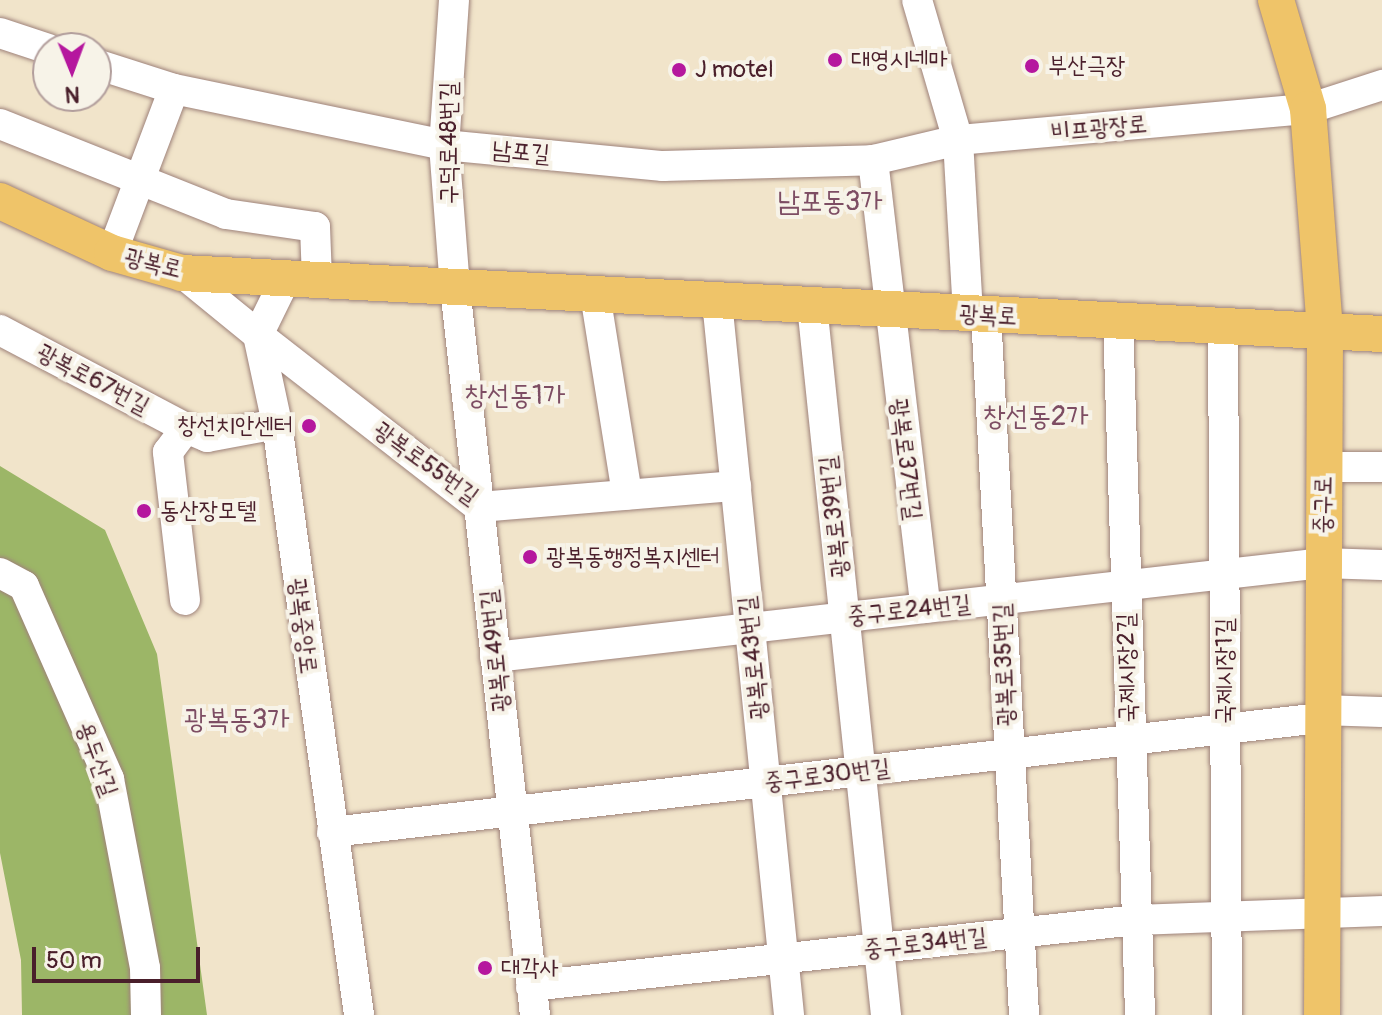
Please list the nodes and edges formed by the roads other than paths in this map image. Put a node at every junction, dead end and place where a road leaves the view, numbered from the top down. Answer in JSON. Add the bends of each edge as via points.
{"nodes":[{"id":1,"x":454,"y":0,"type":"edge"},
{"id":2,"x":1276,"y":0,"type":"edge"},
{"id":3,"x":923,"y":1,"type":"edge"},
{"id":4,"x":0,"y":33,"type":"edge"},
{"id":5,"x":32,"y":44,"type":"edge"},
{"id":6,"x":112,"y":69,"type":"edge"},
{"id":7,"x":1382,"y":85,"type":"edge"},
{"id":8,"x":174,"y":89,"type":"junction"},
{"id":9,"x":1308,"y":109,"type":"junction"},
{"id":10,"x":0,"y":124,"type":"edge"},
{"id":11,"x":958,"y":140,"type":"junction"},
{"id":12,"x":444,"y":145,"type":"junction"},
{"id":13,"x":873,"y":160,"type":"junction"},
{"id":14,"x":143,"y":175,"type":"junction"},
{"id":15,"x":0,"y":201,"type":"edge"},
{"id":16,"x":112,"y":253,"type":"junction"},
{"id":17,"x":182,"y":273,"type":"junction"},
{"id":18,"x":301,"y":279,"type":"junction"},
{"id":19,"x":455,"y":287,"type":"junction"},
{"id":20,"x":595,"y":294,"type":"junction"},
{"id":21,"x":717,"y":301,"type":"junction"},
{"id":22,"x":812,"y":305,"type":"junction"},
{"id":23,"x":887,"y":309,"type":"junction"},
{"id":24,"x":977,"y":314,"type":"junction"},
{"id":25,"x":1118,"y":321,"type":"junction"},
{"id":26,"x":1223,"y":327,"type":"junction"},
{"id":27,"x":0,"y":330,"type":"edge"},
{"id":28,"x":1325,"y":332,"type":"junction"},
{"id":29,"x":1382,"y":334,"type":"edge"},
{"id":30,"x":258,"y":335,"type":"junction"},
{"id":31,"x":277,"y":424,"type":"junction"},
{"id":32,"x":186,"y":428,"type":"junction"},
{"id":33,"x":1323,"y":467,"type":"junction"},
{"id":34,"x":1382,"y":467,"type":"edge"},
{"id":35,"x":736,"y":486,"type":"junction"},
{"id":36,"x":627,"y":494,"type":"junction"},
{"id":37,"x":479,"y":507,"type":"junction"},
{"id":38,"x":1322,"y":563,"type":"junction"},
{"id":39,"x":1382,"y":565,"type":"edge"},
{"id":40,"x":0,"y":573,"type":"edge"},
{"id":41,"x":1224,"y":574,"type":"junction"},
{"id":42,"x":1126,"y":585,"type":"junction"},
{"id":43,"x":1002,"y":599,"type":"junction"},
{"id":44,"x":185,"y":600,"type":"dead end"},
{"id":45,"x":926,"y":608,"type":"junction"},
{"id":46,"x":844,"y":617,"type":"junction"},
{"id":47,"x":750,"y":628,"type":"junction"},
{"id":48,"x":495,"y":657,"type":"junction"},
{"id":49,"x":1382,"y":712,"type":"edge"},
{"id":50,"x":1321,"y":714,"type":"junction"},
{"id":51,"x":1225,"y":729,"type":"junction"},
{"id":52,"x":1128,"y":740,"type":"junction"},
{"id":53,"x":1008,"y":754,"type":"junction"},
{"id":54,"x":860,"y":771,"type":"junction"},
{"id":55,"x":766,"y":782,"type":"junction"},
{"id":56,"x":512,"y":811,"type":"junction"},
{"id":57,"x":332,"y":832,"type":"junction"},
{"id":58,"x":1319,"y":910,"type":"junction"},
{"id":59,"x":1382,"y":911,"type":"edge"},
{"id":60,"x":1226,"y":915,"type":"junction"},
{"id":61,"x":1137,"y":920,"type":"junction"},
{"id":62,"x":1019,"y":933,"type":"junction"},
{"id":63,"x":879,"y":948,"type":"junction"},
{"id":64,"x":784,"y":958,"type":"junction"},
{"id":65,"x":533,"y":1000,"type":"edge"},
{"id":66,"x":146,"y":1015,"type":"edge"},
{"id":67,"x":359,"y":1015,"type":"edge"},
{"id":68,"x":789,"y":1015,"type":"edge"},
{"id":69,"x":886,"y":1015,"type":"edge"},
{"id":70,"x":1024,"y":1015,"type":"edge"},
{"id":71,"x":1140,"y":1015,"type":"edge"},
{"id":72,"x":1227,"y":1015,"type":"edge"},
{"id":73,"x":1322,"y":1015,"type":"edge"}],
"edges":[{"from":1,"to":12,"type":"street","name":"구덕로48번길"},
{"from":2,"to":9,"type":"main road","name":"중구로"},
{"from":3,"to":11,"type":"street"},
{"from":4,"to":5,"type":"street"},
{"from":6,"to":8,"type":"street","name":"남포길"},
{"from":7,"to":9,"type":"street","name":"비프광장로"},
{"from":8,"to":12,"type":"street","name":"남포길"},
{"from":8,"to":14,"type":"street"},
{"from":9,"to":11,"type":"street","name":"비프광장로"},
{"from":9,"to":28,"type":"main road","name":"중구로"},
{"from":10,"to":14,"type":"street"},
{"from":11,"to":13,"type":"street","name":"남포길"},
{"from":11,"to":24,"type":"street"},
{"from":12,"to":13,"type":"street","name":"남포길","via":[[663,166]]},
{"from":12,"to":19,"type":"street","name":"구덕로48번길"},
{"from":13,"to":23,"type":"street"},
{"from":14,"to":16,"type":"street"},
{"from":14,"to":18,"type":"street","via":[[226,214],[315,227]]},
{"from":15,"to":16,"type":"main road","name":"광복로"},
{"from":16,"to":17,"type":"main road","name":"광복로"},
{"from":17,"to":18,"type":"main road","name":"광복로"},
{"from":17,"to":30,"type":"street"},
{"from":18,"to":19,"type":"main road","name":"광복로"},
{"from":18,"to":30,"type":"street"},
{"from":19,"to":20,"type":"main road","name":"광복로"},
{"from":19,"to":37,"type":"street","name":"광복로49번길"},
{"from":20,"to":21,"type":"main road","name":"광복로"},
{"from":20,"to":36,"type":"street"},
{"from":21,"to":22,"type":"main road","name":"광복로"},
{"from":21,"to":35,"type":"street","name":"광복로43번길"},
{"from":22,"to":23,"type":"main road","name":"광복로"},
{"from":22,"to":46,"type":"street","name":"광복로39번길"},
{"from":23,"to":24,"type":"main road","name":"광복로"},
{"from":23,"to":45,"type":"street","name":"광복로37번길"},
{"from":24,"to":25,"type":"main road","name":"광복로"},
{"from":24,"to":43,"type":"street","name":"광복로35번길"},
{"from":25,"to":26,"type":"main road","name":"광복로"},
{"from":25,"to":42,"type":"street","name":"국제시장2길"},
{"from":26,"to":28,"type":"main road","name":"광복로"},
{"from":26,"to":41,"type":"street","name":"국제시장1길"},
{"from":27,"to":32,"type":"street","name":"광복로67번길"},
{"from":28,"to":29,"type":"main road","name":"광복로"},
{"from":28,"to":33,"type":"main road","name":"중구로"},
{"from":30,"to":31,"type":"street","name":"광복중앙로"},
{"from":30,"to":37,"type":"street","name":"광복로55번길"},
{"from":31,"to":32,"type":"street","name":"광복로67번길","via":[[207,437]]},
{"from":31,"to":57,"type":"street","name":"광복중앙로"},
{"from":32,"to":44,"type":"street","via":[[168,452]]},
{"from":33,"to":34,"type":"street"},
{"from":33,"to":38,"type":"main road","name":"중구로"},
{"from":35,"to":36,"type":"street","name":"광복로55번길"},
{"from":35,"to":47,"type":"street","name":"광복로43번길"},
{"from":36,"to":37,"type":"street","name":"광복로55번길"},
{"from":37,"to":48,"type":"street","name":"광복로49번길"},
{"from":38,"to":39,"type":"street","name":"중구로24번길"},
{"from":38,"to":41,"type":"street","name":"중구로24번길"},
{"from":38,"to":50,"type":"main road","name":"중구로"},
{"from":40,"to":66,"type":"street","name":"용두산길","via":[[24,586],[109,779],[145,968]]},
{"from":41,"to":42,"type":"street","name":"중구로24번길"},
{"from":41,"to":51,"type":"street","name":"국제시장1길"},
{"from":42,"to":43,"type":"street","name":"중구로24번길"},
{"from":42,"to":52,"type":"street","name":"국제시장2길"},
{"from":43,"to":45,"type":"street","name":"중구로24번길"},
{"from":43,"to":53,"type":"street","name":"광복로35번길"},
{"from":45,"to":46,"type":"street","name":"중구로24번길"},
{"from":46,"to":47,"type":"street","name":"중구로24번길"},
{"from":46,"to":54,"type":"street","name":"광복로39번길"},
{"from":47,"to":48,"type":"street","name":"중구로24번길"},
{"from":47,"to":55,"type":"street","name":"광복로43번길"},
{"from":48,"to":56,"type":"street","name":"광복로49번길"},
{"from":49,"to":50,"type":"street","name":"중구로30번길"},
{"from":50,"to":51,"type":"street","name":"중구로30번길"},
{"from":50,"to":58,"type":"main road","name":"중구로"},
{"from":51,"to":52,"type":"street","name":"중구로30번길"},
{"from":51,"to":60,"type":"street","name":"국제시장1길"},
{"from":52,"to":53,"type":"street","name":"중구로30번길"},
{"from":52,"to":61,"type":"street","name":"국제시장2길"},
{"from":53,"to":54,"type":"street","name":"중구로30번길"},
{"from":53,"to":62,"type":"street","name":"광복로35번길"},
{"from":54,"to":55,"type":"street","name":"중구로30번길"},
{"from":54,"to":63,"type":"street","name":"광복로39번길"},
{"from":55,"to":56,"type":"street","name":"중구로30번길"},
{"from":55,"to":64,"type":"street","name":"광복로43번길"},
{"from":56,"to":57,"type":"street","name":"중구로30번길"},
{"from":56,"to":65,"type":"street","name":"광복로49번길"},
{"from":57,"to":67,"type":"street","name":"광복중앙로"},
{"from":58,"to":59,"type":"street","name":"중구로34번길"},
{"from":58,"to":60,"type":"street","name":"중구로34번길"},
{"from":58,"to":73,"type":"main road","name":"중구로"},
{"from":60,"to":61,"type":"street","name":"중구로34번길"},
{"from":60,"to":72,"type":"street","name":"국제시장1길"},
{"from":61,"to":62,"type":"street","name":"중구로34번길"},
{"from":61,"to":71,"type":"street","name":"국제시장2길"},
{"from":62,"to":63,"type":"street","name":"중구로34번길"},
{"from":62,"to":70,"type":"street","name":"광복로35번길"},
{"from":63,"to":64,"type":"street","name":"중구로34번길"},
{"from":63,"to":69,"type":"street","name":"광복로39번길"},
{"from":64,"to":65,"type":"street","name":"중구로34번길"},
{"from":64,"to":68,"type":"street","name":"광복로43번길"}]}
